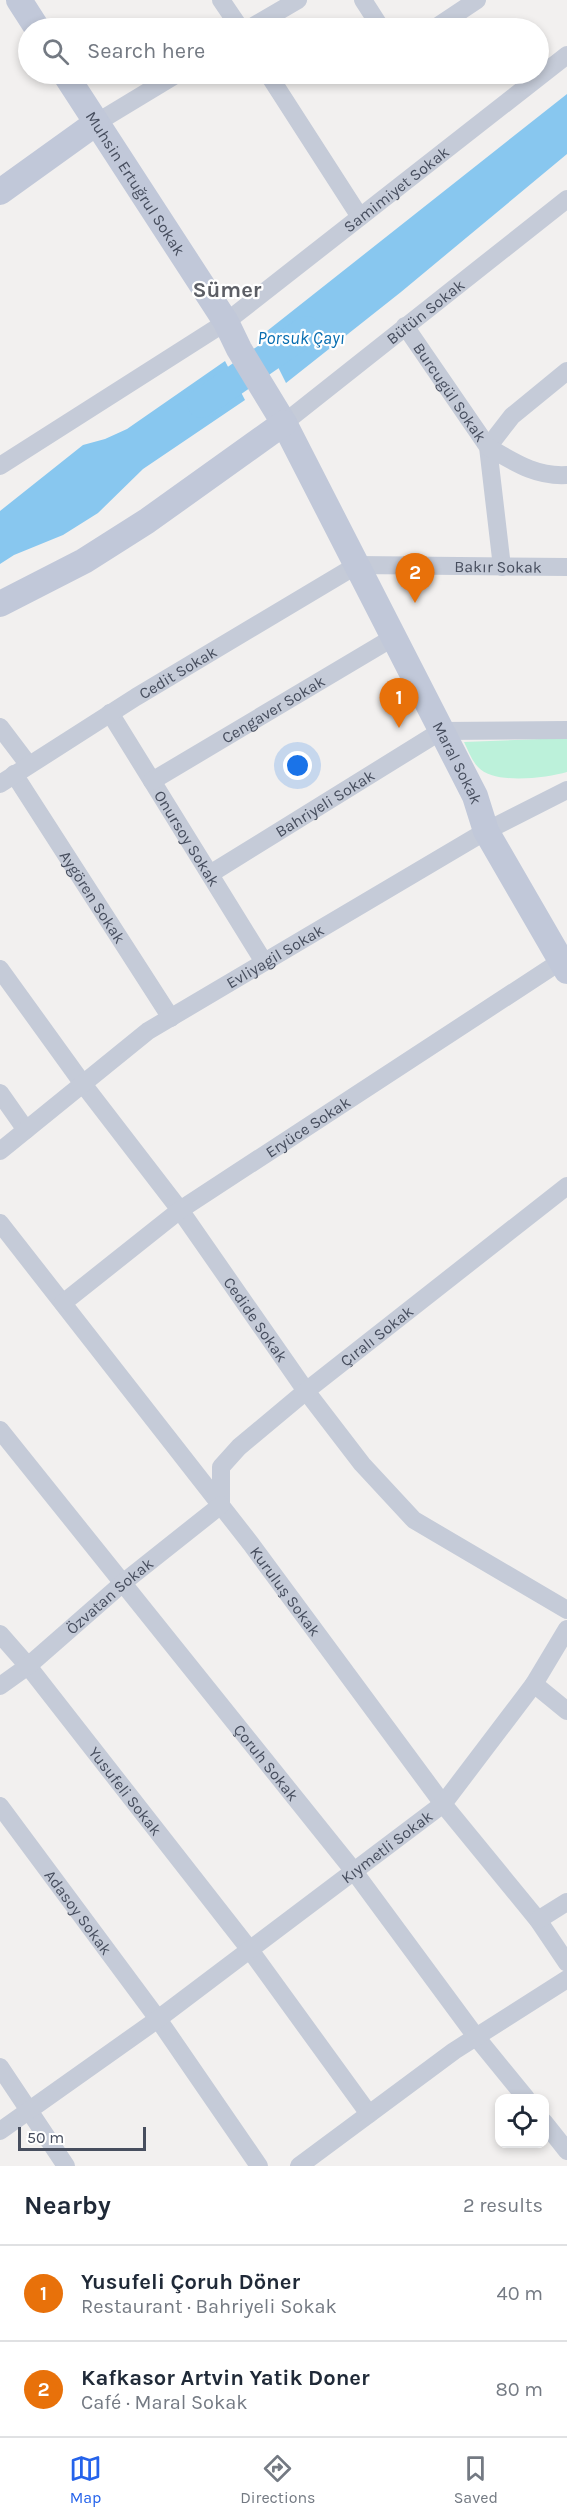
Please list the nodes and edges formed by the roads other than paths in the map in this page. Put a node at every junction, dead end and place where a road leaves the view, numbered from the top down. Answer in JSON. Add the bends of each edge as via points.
{"nodes":[{"id":1,"x":19,"y":0,"type":"edge"},
{"id":2,"x":221,"y":0,"type":"edge"},
{"id":3,"x":298,"y":0,"type":"edge"},
{"id":4,"x":363,"y":0,"type":"edge"},
{"id":5,"x":477,"y":0,"type":"edge"},
{"id":6,"x":31,"y":18,"type":"edge"},
{"id":7,"x":233,"y":18,"type":"edge"},
{"id":8,"x":267,"y":18,"type":"edge"},
{"id":9,"x":375,"y":18,"type":"edge"},
{"id":10,"x":450,"y":18,"type":"edge"},
{"id":11,"x":567,"y":55,"type":"edge"},
{"id":12,"x":549,"y":69,"type":"edge"},
{"id":13,"x":71,"y":84,"type":"edge"},
{"id":14,"x":160,"y":84,"type":"edge"},
{"id":15,"x":274,"y":84,"type":"edge"},
{"id":16,"x":530,"y":84,"type":"edge"},
{"id":17,"x":96,"y":123,"type":"junction"},
{"id":18,"x":0,"y":192,"type":"edge"},
{"id":19,"x":567,"y":199,"type":"edge"},
{"id":20,"x":360,"y":217,"type":"junction"},
{"id":21,"x":226,"y":322,"type":"junction"},
{"id":22,"x":405,"y":326,"type":"junction"},
{"id":23,"x":567,"y":371,"type":"edge"},
{"id":24,"x":266,"y":394,"type":"joint"},
{"id":25,"x":284,"y":423,"type":"junction"},
{"id":26,"x":488,"y":447,"type":"junction"},
{"id":27,"x":0,"y":466,"type":"edge"},
{"id":28,"x":567,"y":475,"type":"edge"},
{"id":29,"x":357,"y":565,"type":"junction"},
{"id":30,"x":502,"y":567,"type":"junction"},
{"id":31,"x":567,"y":567,"type":"edge"},
{"id":32,"x":0,"y":604,"type":"edge"},
{"id":33,"x":394,"y":637,"type":"junction"},
{"id":34,"x":110,"y":713,"type":"junction"},
{"id":35,"x":0,"y":727,"type":"edge"},
{"id":36,"x":567,"y":730,"type":"edge"},
{"id":37,"x":441,"y":731,"type":"junction"},
{"id":38,"x":14,"y":774,"type":"edge"},
{"id":39,"x":153,"y":782,"type":"junction"},
{"id":40,"x":567,"y":790,"type":"edge"},
{"id":41,"x":486,"y":831,"type":"junction"},
{"id":42,"x":210,"y":874,"type":"junction"},
{"id":43,"x":264,"y":962,"type":"junction"},
{"id":44,"x":564,"y":966,"type":"edge"},
{"id":45,"x":0,"y":969,"type":"edge"},
{"id":46,"x":171,"y":1018,"type":"junction"},
{"id":47,"x":83,"y":1084,"type":"junction"},
{"id":48,"x":0,"y":1093,"type":"edge"},
{"id":49,"x":26,"y":1130,"type":"junction"},
{"id":50,"x":0,"y":1151,"type":"edge"},
{"id":51,"x":567,"y":1186,"type":"edge"},
{"id":52,"x":180,"y":1210,"type":"junction"},
{"id":53,"x":0,"y":1223,"type":"edge"},
{"id":54,"x":63,"y":1303,"type":"junction"},
{"id":55,"x":306,"y":1391,"type":"junction"},
{"id":56,"x":0,"y":1430,"type":"edge"},
{"id":57,"x":221,"y":1505,"type":"junction"},
{"id":58,"x":124,"y":1582,"type":"junction"},
{"id":59,"x":567,"y":1610,"type":"edge"},
{"id":60,"x":567,"y":1629,"type":"edge"},
{"id":61,"x":0,"y":1634,"type":"edge"},
{"id":62,"x":27,"y":1666,"type":"junction"},
{"id":63,"x":534,"y":1684,"type":"junction"},
{"id":64,"x":0,"y":1686,"type":"edge"},
{"id":65,"x":567,"y":1711,"type":"edge"},
{"id":66,"x":443,"y":1804,"type":"junction"},
{"id":67,"x":0,"y":1806,"type":"edge"},
{"id":68,"x":353,"y":1870,"type":"junction"},
{"id":69,"x":567,"y":1902,"type":"edge"},
{"id":70,"x":538,"y":1920,"type":"junction"},
{"id":71,"x":250,"y":1950,"type":"junction"},
{"id":72,"x":567,"y":1963,"type":"edge"},
{"id":73,"x":567,"y":1979,"type":"edge"},
{"id":74,"x":158,"y":2019,"type":"junction"},
{"id":75,"x":477,"y":2037,"type":"junction"},
{"id":76,"x":0,"y":2067,"type":"edge"},
{"id":77,"x":523,"y":2094,"type":"edge"},
{"id":78,"x":30,"y":2110,"type":"junction"},
{"id":79,"x":369,"y":2114,"type":"junction"},
{"id":80,"x":549,"y":2128,"type":"edge"},
{"id":81,"x":0,"y":2131,"type":"edge"},
{"id":82,"x":567,"y":2151,"type":"edge"},
{"id":83,"x":66,"y":2166,"type":"edge"},
{"id":84,"x":259,"y":2166,"type":"edge"},
{"id":85,"x":299,"y":2166,"type":"edge"}],
"edges":[{"from":1,"to":6,"type":"street"},
{"from":2,"to":7,"type":"street"},
{"from":3,"to":8,"type":"street"},
{"from":4,"to":9,"type":"street"},
{"from":5,"to":10,"type":"street"},
{"from":11,"to":12,"type":"street","name":"Samimiyet Sokak"},
{"from":13,"to":17,"type":"street","name":"Muhsin Ertuğrul Sokak"},
{"from":14,"to":17,"type":"street"},
{"from":15,"to":20,"type":"street"},
{"from":16,"to":20,"type":"street","name":"Samimiyet Sokak"},
{"from":17,"to":18,"type":"street"},
{"from":17,"to":21,"type":"street","name":"Muhsin Ertuğrul Sokak"},
{"from":19,"to":22,"type":"street","name":"Bütün Sokak"},
{"from":20,"to":21,"type":"street","name":"Samimiyet Sokak"},
{"from":21,"to":24,"type":"street","name":"Muhsin Ertuğrul Sokak"},
{"from":21,"to":27,"type":"street","name":"Samimiyet Sokak"},
{"from":22,"to":25,"type":"street","name":"Bütün Sokak"},
{"from":22,"to":26,"type":"street","name":"Burcugül Sokak"},
{"from":23,"to":26,"type":"street","via":[[512,416]]},
{"from":24,"to":25,"type":"street","name":"Maral Sokak"},
{"from":25,"to":29,"type":"street","name":"Maral Sokak"},
{"from":25,"to":32,"type":"street","via":[[147,521],[84,561]]},
{"from":26,"to":28,"type":"street","via":[[549,476]]},
{"from":26,"to":30,"type":"street","name":"Burcugül Sokak"},
{"from":29,"to":30,"type":"street","name":"Bakır Sokak"},
{"from":29,"to":33,"type":"street","name":"Maral Sokak"},
{"from":29,"to":34,"type":"street","name":"Cedit Sokak"},
{"from":30,"to":31,"type":"street","name":"Bakır Sokak"},
{"from":33,"to":37,"type":"street","name":"Maral Sokak"},
{"from":33,"to":39,"type":"street","name":"Cengaver Sokak"},
{"from":34,"to":38,"type":"street","name":"Cedit Sokak"},
{"from":34,"to":39,"type":"street","name":"Onursoy Sokak"},
{"from":35,"to":38,"type":"street","name":"Aygören Sokak"},
{"from":36,"to":37,"type":"street"},
{"from":37,"to":41,"type":"street","name":"Maral Sokak","via":[[474,796]]},
{"from":37,"to":42,"type":"street","name":"Bahriyeli Sokak"},
{"from":38,"to":46,"type":"street","name":"Aygören Sokak"},
{"from":39,"to":42,"type":"street","name":"Onursoy Sokak"},
{"from":40,"to":41,"type":"street","name":"Evliyagil Sokak"},
{"from":41,"to":43,"type":"street","name":"Evliyagil Sokak"},
{"from":41,"to":44,"type":"street","name":"Maral Sokak"},
{"from":42,"to":43,"type":"street","name":"Onursoy Sokak"},
{"from":43,"to":46,"type":"street","name":"Evliyagil Sokak"},
{"from":44,"to":52,"type":"street","name":"Eryüce Sokak"},
{"from":45,"to":47,"type":"street","name":"Cedide Sokak"},
{"from":46,"to":47,"type":"street","name":"Evliyagil Sokak","via":[[148,1031]]},
{"from":47,"to":49,"type":"street","name":"Evliyagil Sokak"},
{"from":47,"to":52,"type":"street","name":"Cedide Sokak"},
{"from":48,"to":49,"type":"street"},
{"from":49,"to":50,"type":"street","name":"Evliyagil Sokak"},
{"from":51,"to":55,"type":"street","name":"Çıralı Sokak"},
{"from":52,"to":54,"type":"street","name":"Eryüce Sokak"},
{"from":52,"to":55,"type":"street","name":"Cedide Sokak"},
{"from":53,"to":54,"type":"street","name":"Kuruluş Sokak"},
{"from":54,"to":57,"type":"street","name":"Kuruluş Sokak"},
{"from":55,"to":57,"type":"street","name":"Çıralı Sokak","via":[[221,1467]]},
{"from":55,"to":59,"type":"street","name":"Cedide Sokak","via":[[362,1464],[414,1520]]},
{"from":56,"to":58,"type":"street","name":"Çoruh Sokak"},
{"from":57,"to":58,"type":"street","name":"Özvatan Sokak"},
{"from":57,"to":66,"type":"street","name":"Kuruluş Sokak"},
{"from":58,"to":62,"type":"street","name":"Özvatan Sokak"},
{"from":58,"to":68,"type":"street","name":"Çoruh Sokak"},
{"from":60,"to":63,"type":"street","name":"Kıymetli Sokak"},
{"from":61,"to":62,"type":"street","name":"Yusufeli Sokak"},
{"from":62,"to":64,"type":"street","name":"Özvatan Sokak"},
{"from":62,"to":71,"type":"street","name":"Yusufeli Sokak"},
{"from":63,"to":65,"type":"street"},
{"from":63,"to":66,"type":"street","name":"Kıymetli Sokak"},
{"from":66,"to":68,"type":"street","name":"Kıymetli Sokak"},
{"from":66,"to":70,"type":"street","name":"Kuruluş Sokak"},
{"from":67,"to":74,"type":"street","name":"Adasoy Sokak"},
{"from":68,"to":71,"type":"street","name":"Kıymetli Sokak"},
{"from":68,"to":75,"type":"street","name":"Çoruh Sokak"},
{"from":69,"to":70,"type":"street"},
{"from":70,"to":72,"type":"street","name":"Kuruluş Sokak"},
{"from":71,"to":74,"type":"street","name":"Kıymetli Sokak"},
{"from":71,"to":79,"type":"street","name":"Yusufeli Sokak"},
{"from":73,"to":75,"type":"street"},
{"from":74,"to":78,"type":"street","name":"Kıymetli Sokak"},
{"from":74,"to":84,"type":"street","name":"Adasoy Sokak"},
{"from":75,"to":77,"type":"street","name":"Çoruh Sokak"},
{"from":75,"to":79,"type":"street"},
{"from":76,"to":78,"type":"street"},
{"from":78,"to":81,"type":"street","name":"Kıymetli Sokak"},
{"from":78,"to":83,"type":"street"},
{"from":79,"to":85,"type":"street"},
{"from":80,"to":82,"type":"street"}]}
